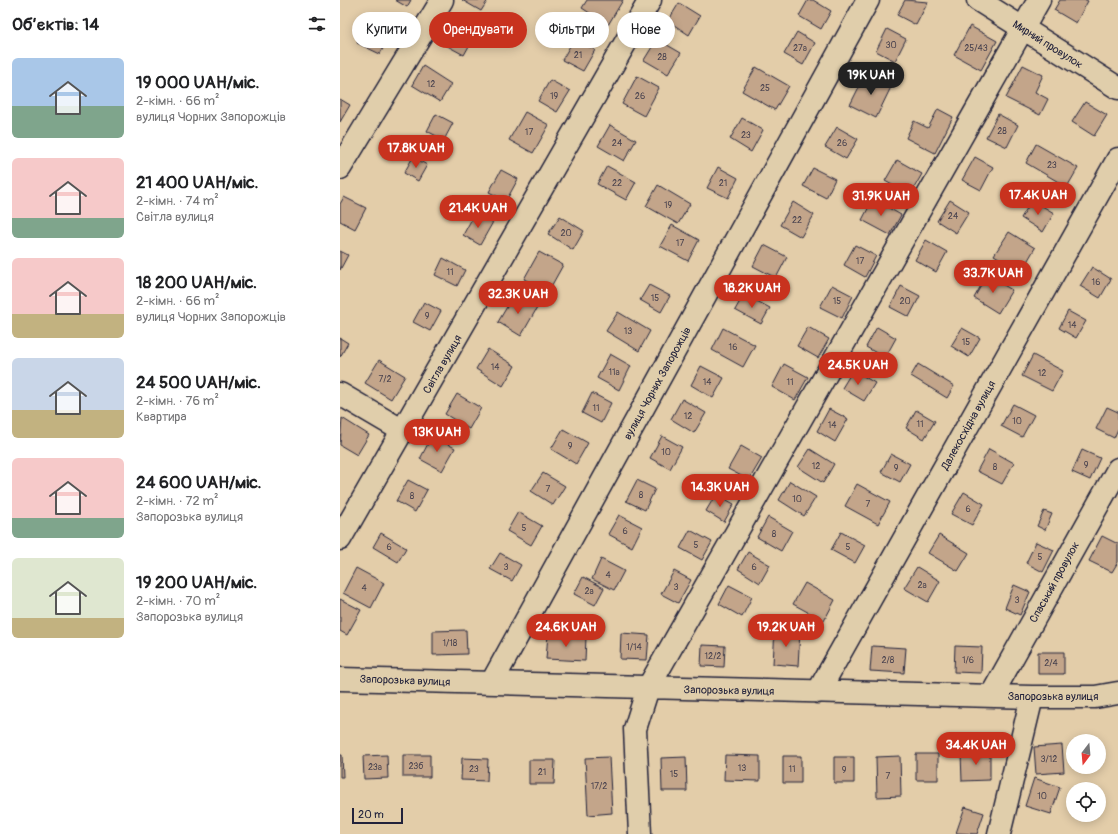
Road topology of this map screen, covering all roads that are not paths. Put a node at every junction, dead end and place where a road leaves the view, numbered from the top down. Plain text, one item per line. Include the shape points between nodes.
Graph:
1 (442, 0) edge
2 (650, 0) edge
3 (868, 0) edge
4 (978, 0) edge
5 (1039, 0) edge
6 (1023, 29) junction
7 (1118, 88) edge
8 (1118, 159) edge
9 (342, 160) edge
10 (340, 394) edge
11 (403, 431) junction
12 (1118, 469) edge
13 (340, 539) edge
14 (340, 679) edge
15 (492, 682) junction
16 (648, 688) junction
17 (818, 692) junction
18 (1118, 693) edge
19 (991, 696) junction
20 (1032, 698) junction
21 (640, 834) edge
22 (999, 834) edge

1 - 9 street via 415,47
2 - 11 street, Світла вулиця
3 - 15 street, вулиця Чорних Запорожців
4 - 6 street, Мирний провулок
5 - 6 street
6 - 7 street, Мирний провулок
6 - 16 street
8 - 17 street, Далекосхідна вулиця
10 - 11 street
11 - 13 street, Світла вулиця
12 - 19 street, Спаський провулок
14 - 15 street, Запорозька вулиця
15 - 16 street, Запорозька вулиця
16 - 17 street, Запорозька вулиця
16 - 21 street via 636,729
17 - 19 street, Запорозька вулиця
18 - 20 street, Запорозька вулиця via 1095,697
19 - 20 street, Запорозька вулиця
20 - 22 street

